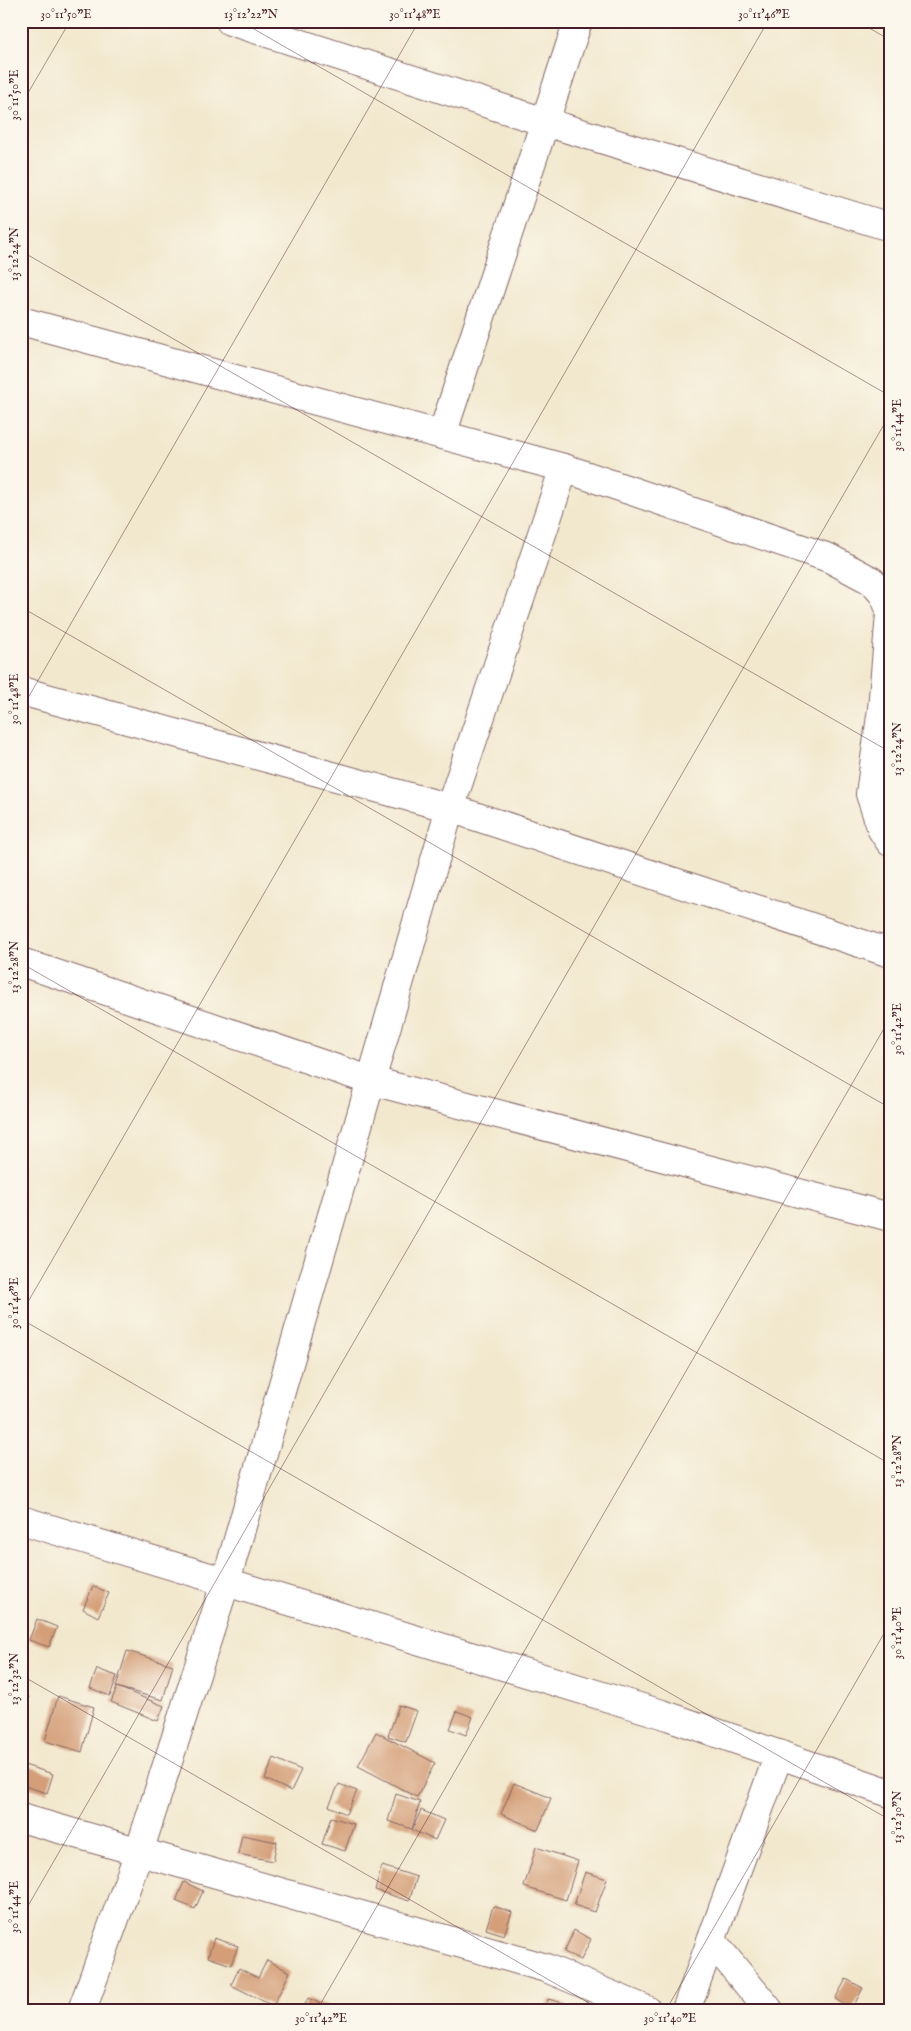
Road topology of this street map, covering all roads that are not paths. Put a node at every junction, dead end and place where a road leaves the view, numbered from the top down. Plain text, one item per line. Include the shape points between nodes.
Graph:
1 (230, 21) edge
2 (578, 21) edge
3 (545, 122) junction
4 (890, 227) edge
5 (21, 321) edge
6 (442, 435) junction
7 (564, 468) junction
8 (888, 604) edge
9 (21, 691) edge
10 (450, 808) junction
11 (890, 842) edge
12 (890, 953) edge
13 (21, 962) edge
14 (372, 1081) junction
15 (890, 1217) edge
16 (21, 1520) edge
17 (226, 1581) junction
18 (779, 1754) junction
19 (890, 1793) edge
20 (21, 1818) edge
21 (139, 1852) junction
22 (711, 1940) junction
23 (82, 2010) edge
24 (648, 2010) edge
25 (686, 2010) edge
26 (769, 2010) edge

1 - 3 street
2 - 3 street
3 - 4 street
3 - 6 street
5 - 6 street
6 - 7 street
7 - 8 street via 829,558 872,580
7 - 10 street
8 - 11 street via 882,709 870,794 882,830
9 - 10 street
10 - 12 street
10 - 14 street
13 - 14 street
14 - 15 street
14 - 17 street
16 - 17 street
17 - 18 street via 662,1714
17 - 21 street
18 - 19 street
18 - 22 street
20 - 21 street
21 - 23 street
21 - 24 street via 546,1968
22 - 25 street
22 - 26 street

